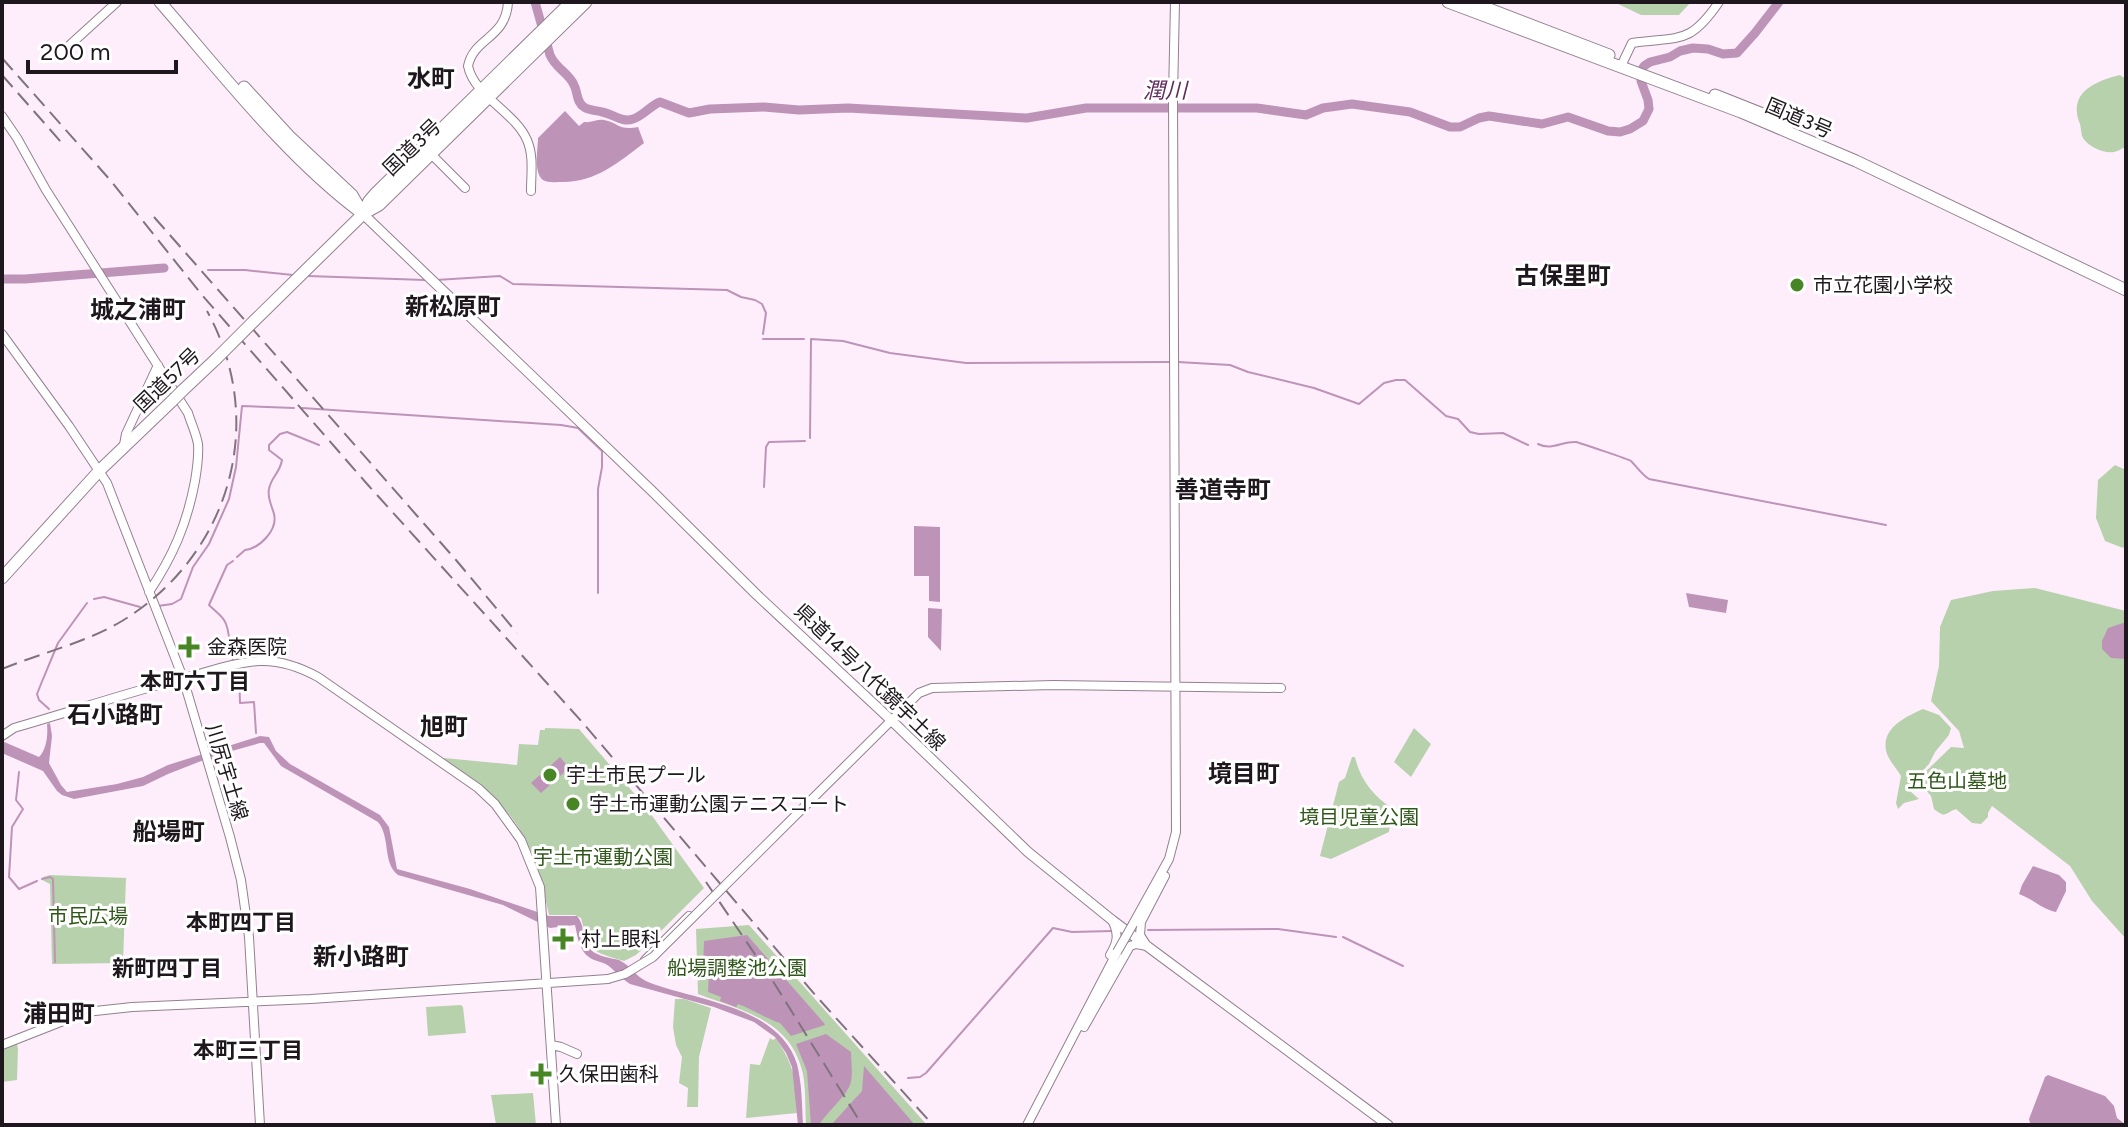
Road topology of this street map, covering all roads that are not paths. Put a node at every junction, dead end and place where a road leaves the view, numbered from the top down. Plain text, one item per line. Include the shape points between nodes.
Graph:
1 (117, 2) edge
2 (160, 2) edge
3 (170, 2) edge
4 (508, 2) edge
5 (571, 2) edge
6 (586, 2) edge
7 (1175, 2) edge
8 (1448, 2) edge
9 (1471, 2) edge
10 (1719, 2) edge
11 (554, 26) junction
12 (61, 53) dead end
13 (1628, 66) junction
14 (1654, 75) junction
15 (486, 93) junction
16 (2, 116) edge
17 (6, 130) edge
18 (431, 154) junction
19 (465, 188) dead end
20 (531, 191) dead end
21 (363, 214) junction
22 (2126, 282) edge
23 (2126, 290) edge
24 (2, 334) edge
25 (158, 365) junction
26 (124, 446) junction
27 (100, 470) junction
28 (2, 578) edge
29 (149, 592) junction
30 (183, 678) junction
31 (1176, 688) junction
32 (1281, 688) dead end
33 (891, 720) junction
34 (2, 736) edge
35 (707, 899) dead end
36 (1112, 920) junction
37 (1137, 923) junction
38 (1148, 946) junction
39 (640, 965) junction
40 (547, 985) junction
41 (253, 1002) junction
42 (1081, 1021) junction
43 (1074, 1034) junction
44 (2, 1045) edge
45 (551, 1045) junction
46 (577, 1054) dead end
47 (260, 1125) edge
48 (556, 1125) edge
49 (1027, 1125) edge
50 (1388, 1125) edge

1 - 12 street
2 - 21 highway via 284,141
3 - 21 highway via 289,136 352,195
4 - 15 street via 501,26 469,61 471,76
5 - 11 highway, 国道3号
6 - 11 highway, 国道3号
7 - 31 street
8 - 13 highway, 国道3号
9 - 13 highway, 国道3号
10 - 13 street via 1691,34 1632,43
11 - 15 highway, 国道3号
13 - 14 highway, 国道3号
14 - 22 highway, 国道3号 via 1744,105 1858,154
14 - 23 highway, 国道3号 via 1856,161
15 - 18 highway, 国道3号
15 - 20 street via 528,142
15 - 21 highway, 国道3号 via 375,194
16 - 17 street
17 - 25 street
18 - 19 street
18 - 21 highway, 国道3号
21 - 26 highway, 国道57号, bridge
21 - 33 main road, 県道14号八代鏡宇土線
24 - 27 street, 川尻宇土線
25 - 26 street
25 - 29 street via 188,413 198,462 187,518
26 - 27 highway, 国道57号
27 - 28 highway, 国道57号
27 - 29 street, 川尻宇土線
29 - 30 street, 川尻宇土線
30 - 34 street
30 - 40 street via 260,661 302,668 478,788 508,820 540,887
30 - 41 street, 川尻宇土線 via 241,880
31 - 32 street
31 - 33 street via 932,688 919,693
31 - 37 street via 1176,832 1169,859
33 - 36 main road, 県道14号八代鏡宇土線 via 1028,852
33 - 39 street, bridge
35 - 39 street
36 - 38 main road, 県道14号八代鏡宇土線
36 - 42 street via 1118,939
37 - 38 street
37 - 42 street, bridge
38 - 43 street via 1130,946 1082,1030
38 - 50 main road, 県道14号八代鏡宇土線
39 - 40 street, bridge via 608,979
40 - 41 street
40 - 45 street
41 - 44 street via 86,1012
41 - 47 street, 川尻宇土線
42 - 43 street
43 - 49 street
45 - 46 street
45 - 48 street

